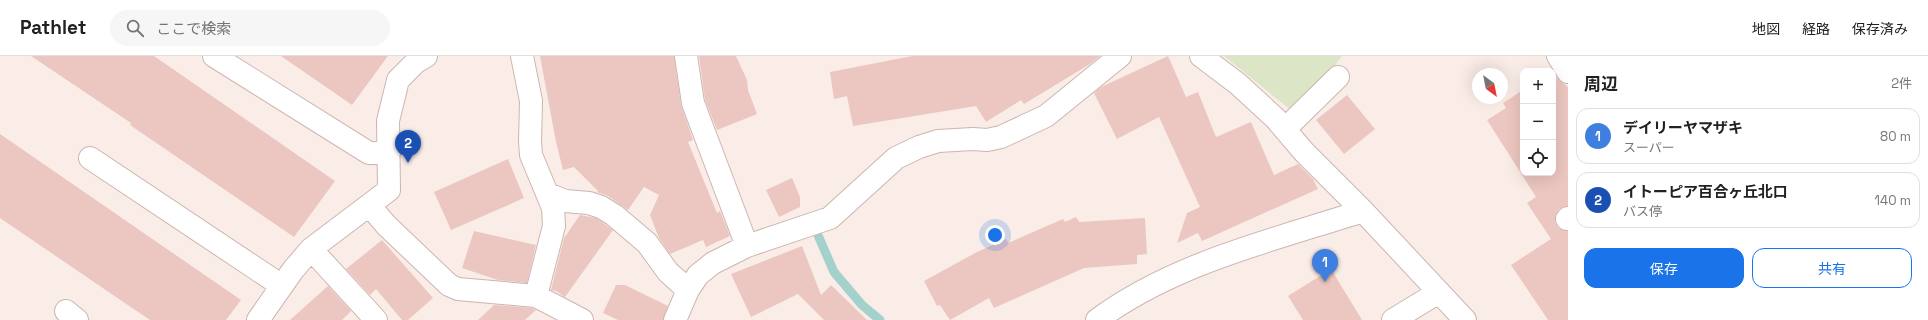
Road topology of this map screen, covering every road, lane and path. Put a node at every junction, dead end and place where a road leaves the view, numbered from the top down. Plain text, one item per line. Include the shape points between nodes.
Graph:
1 (214, 56) edge
2 (426, 56) edge
3 (522, 56) edge
4 (686, 56) edge
5 (1201, 56) edge
6 (1558, 56) edge
7 (1116, 58) edge
8 (1568, 72) edge
9 (1338, 76) dead end
10 (1285, 129) junction
11 (389, 154) junction
12 (90, 158) dead end
13 (548, 194) junction
14 (370, 206) junction
15 (1363, 211) junction
16 (748, 246) junction
17 (311, 249) junction
18 (282, 286) junction
19 (688, 290) junction
20 (1439, 292) junction
21 (536, 296) junction
22 (258, 320) edge
23 (376, 320) edge
24 (582, 320) edge
25 (675, 320) edge
26 (1097, 320) edge
27 (1393, 320) edge
28 (1465, 320) edge

1 - 11 street via 369,153
2 - 11 street via 398,80 388,121
3 - 13 street via 531,102 531,155
4 - 16 street via 694,103
5 - 10 street via 1238,84
6 - 8 street
7 - 16 street via 1046,116 1001,137 987,140 938,141 919,147 896,158 830,218
9 - 10 street
10 - 15 street via 1304,152
11 - 14 street via 389,190
12 - 18 street
13 - 19 street via 565,201 589,203 614,215 647,243 668,272
13 - 21 street via 553,208 554,226
14 - 17 street
14 - 21 street via 449,286
15 - 20 street
15 - 26 street via 1227,255 1166,278
16 - 19 street via 713,263 698,275
17 - 18 street
17 - 23 street
18 - 22 street
19 - 25 street
20 - 27 street
20 - 28 street
21 - 24 street

